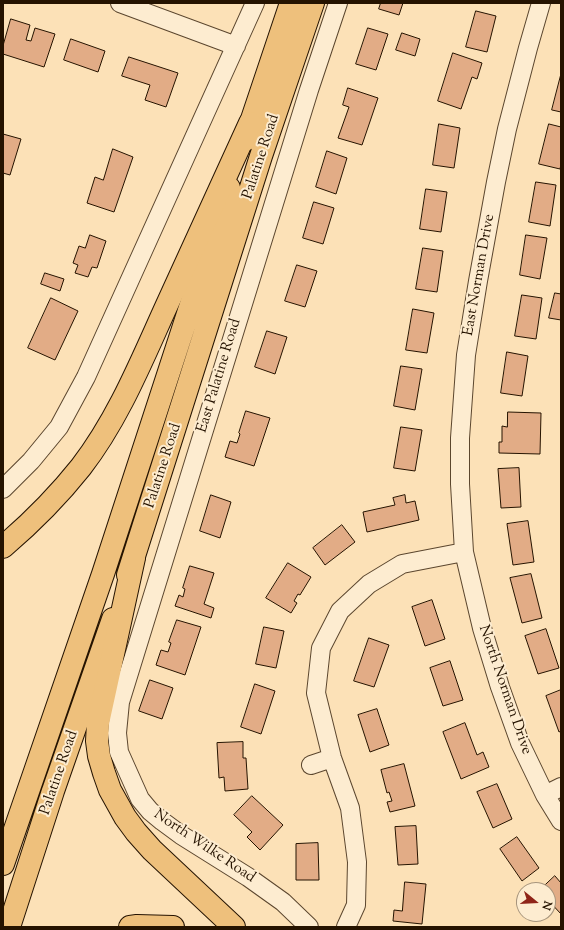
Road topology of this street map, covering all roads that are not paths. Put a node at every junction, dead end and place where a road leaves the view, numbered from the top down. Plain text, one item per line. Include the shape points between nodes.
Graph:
1 (120, 3) edge
2 (255, 3) edge
3 (291, 3) edge
4 (313, 3) edge
5 (338, 3) edge
6 (542, 3) edge
7 (236, 46) junction
8 (250, 123) junction
9 (3, 489) edge
10 (3, 546) edge
11 (464, 552) junction
12 (134, 558) junction
13 (119, 752) joint
14 (332, 758) junction
15 (311, 765) dead end
16 (561, 787) edge
17 (545, 795) junction
18 (561, 821) edge
19 (3, 864) edge
20 (9, 927) edge
21 (130, 927) edge
22 (173, 927) edge
23 (234, 927) edge
24 (309, 927) edge
25 (346, 927) edge

1 - 7 street
2 - 7 street
3 - 8 main road, Palatine Road
4 - 12 main road, Palatine Road via 261,156
5 - 13 street, East Palatine Road via 120,702 117,733
6 - 11 street, East Norman Drive via 507,129 466,355 460,438
7 - 9 street via 86,377 59,427 31,461
8 - 10 main road via 147,350 116,412 81,467 37,516
8 - 19 main road, Palatine Road via 103,574
11 - 14 street via 402,564 369,584 340,611 321,648 316,692
11 - 17 street, North Norman Drive via 482,628 500,687 520,743
12 - 20 main road, Palatine Road
12 - 23 main road via 98,723 97,741 102,768 115,801 136,832
13 - 24 street, North Wilke Road via 140,799 150,811 181,835 283,902
14 - 15 street
14 - 25 street via 350,808 357,862 356,905
16 - 17 street
17 - 18 street, North Norman Drive
21 - 22 main road

